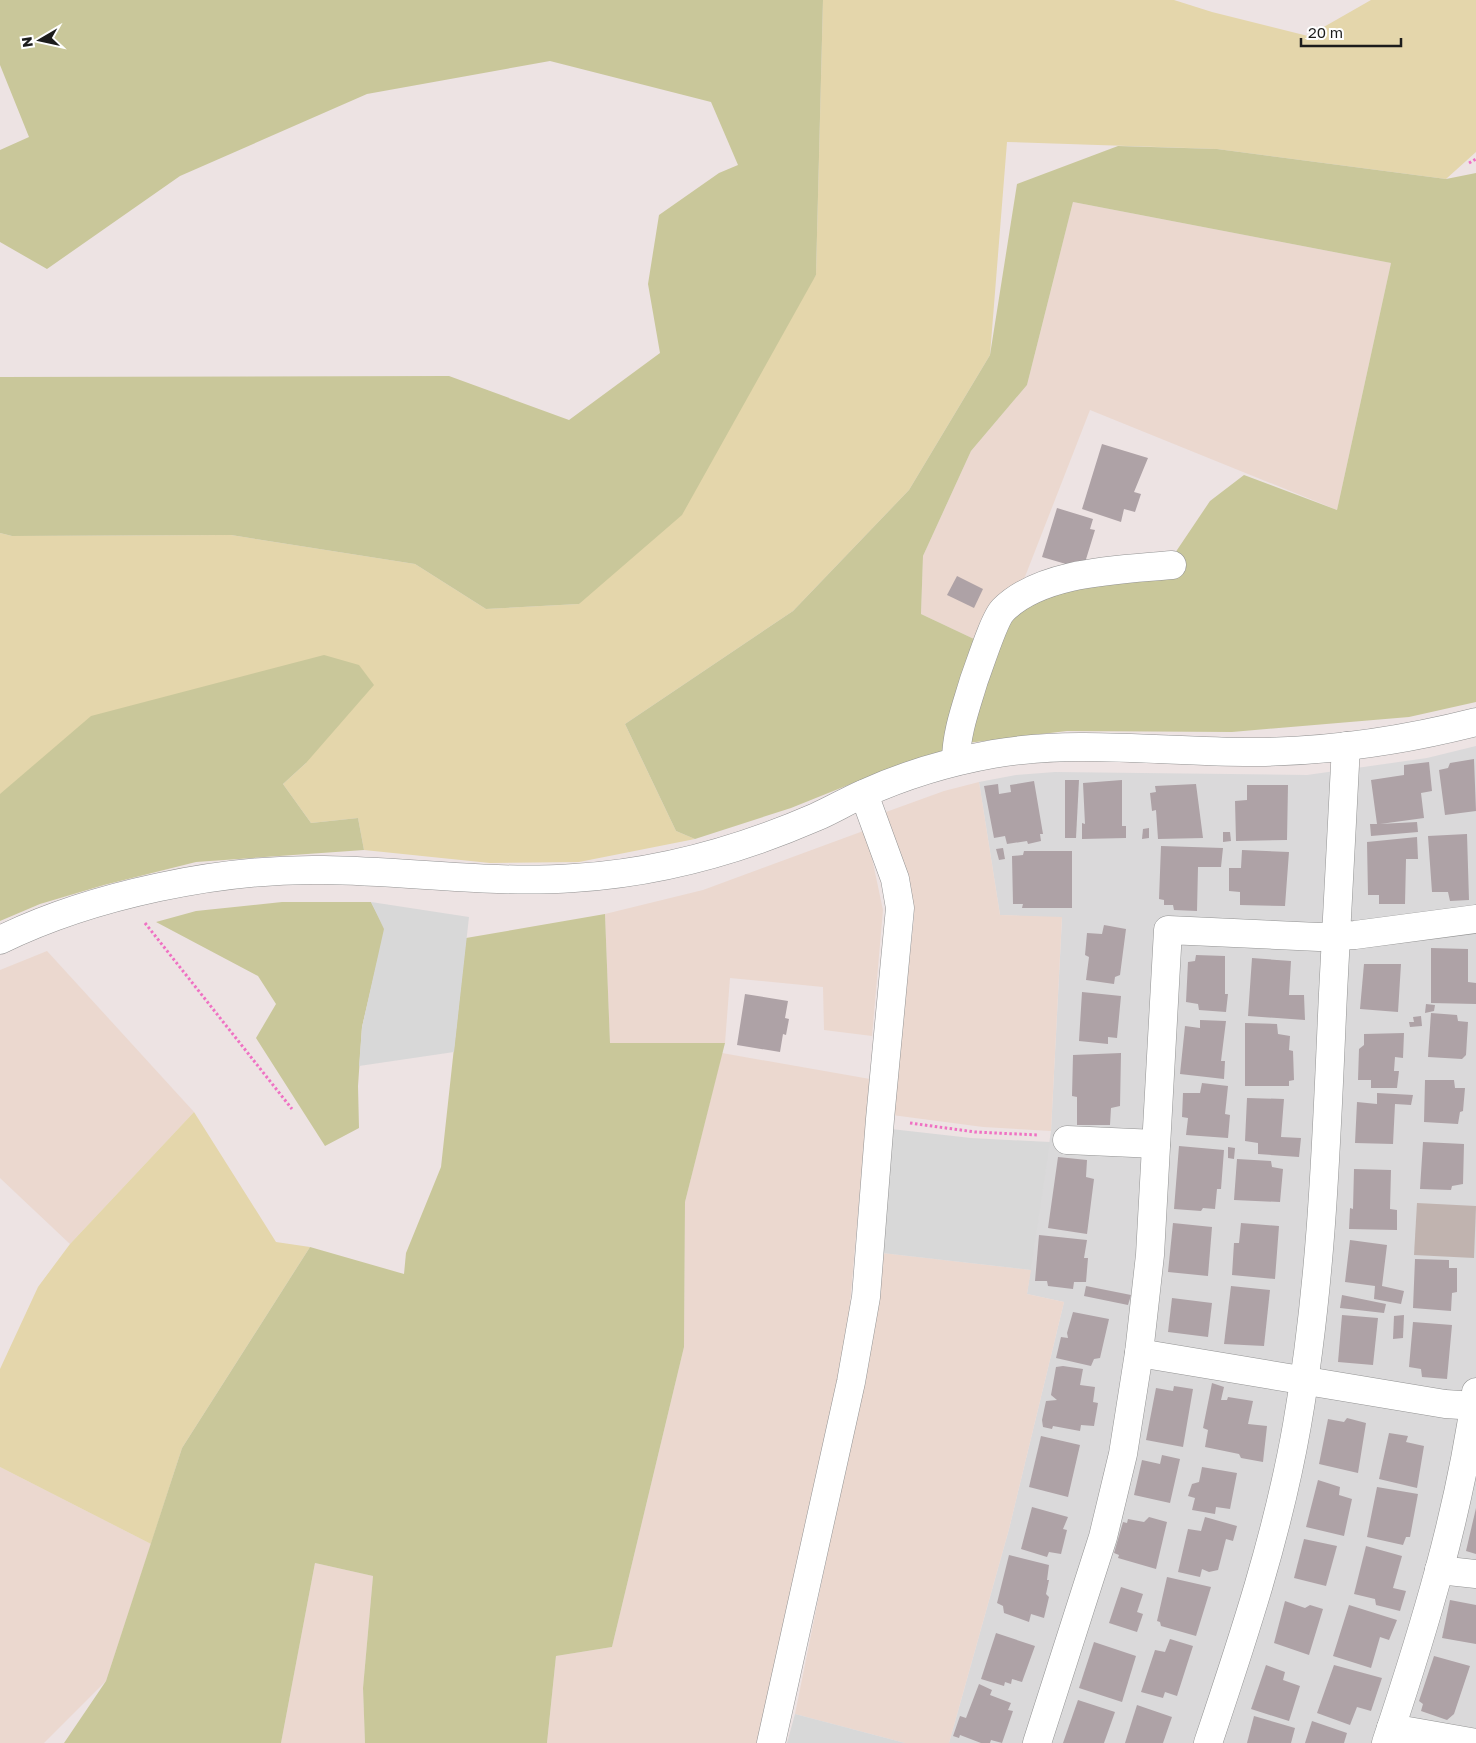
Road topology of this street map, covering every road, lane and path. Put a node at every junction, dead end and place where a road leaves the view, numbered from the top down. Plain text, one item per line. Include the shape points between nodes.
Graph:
1 (1476, 159) edge
2 (1470, 163) dead end
3 (1172, 565) dead end
4 (1476, 722) edge
5 (1346, 746) junction
6 (956, 761) junction
7 (864, 794) junction
8 (126, 896) junction
9 (1476, 919) edge
10 (1335, 937) junction
11 (0, 940) edge
12 (292, 1109) dead end
13 (880, 1119) junction
14 (1067, 1140) joint
15 (1156, 1144) junction
16 (1139, 1353) junction
17 (1304, 1380) junction
18 (1475, 1401) edge
19 (1440, 1570) junction
20 (1476, 1574) edge
21 (1389, 1735) edge
22 (771, 1743) edge
23 (1037, 1743) edge
24 (1208, 1743) edge
25 (1476, 1743) edge

1 - 2 path
3 - 6 street via 1092,573 1051,583 1020,597 1001,612 978,667 956,740
4 - 5 street
5 - 6 street via 1260,752 1038,748
5 - 10 street
6 - 7 street via 923,770
7 - 8 street via 733,848 639,870 513,881 323,870 260,873 186,883
7 - 13 street via 895,879 900,908
8 - 11 street via 22,929
8 - 12 path
9 - 10 street
10 - 15 street via 1168,930
10 - 17 street via 1322,1231
13 - 14 path
13 - 22 street via 866,1297
14 - 15 street
15 - 16 street via 1150,1255
16 - 17 street
16 - 23 street via 1123,1454 1103,1536
17 - 18 street via 1445,1404
17 - 24 street via 1287,1478 1271,1541
18 - 19 street via 1461,1481
19 - 20 street
19 - 21 street
21 - 25 street

